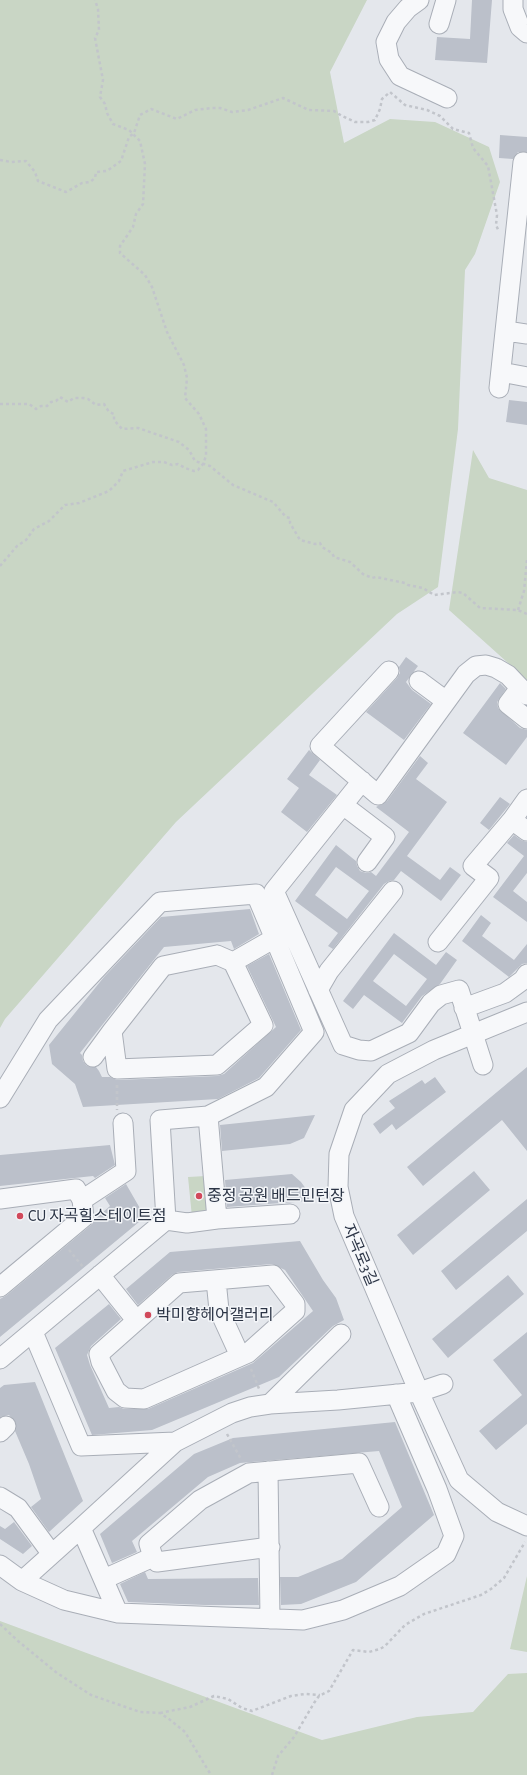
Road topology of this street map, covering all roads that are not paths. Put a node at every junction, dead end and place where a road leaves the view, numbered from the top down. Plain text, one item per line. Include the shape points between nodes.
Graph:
1 (419, 0) edge
2 (446, 0) edge
3 (513, 0) edge
4 (439, 24) dead end
5 (527, 33) edge
6 (447, 98) dead end
7 (524, 172) edge
8 (518, 251) edge
9 (506, 331) junction
10 (527, 334) edge
11 (527, 377) edge
12 (389, 670) dead end
13 (419, 681) dead end
14 (523, 692) edge
15 (446, 701) junction
16 (527, 719) edge
17 (362, 781) junction
18 (527, 798) edge
19 (344, 805) junction
20 (512, 820) junction
21 (527, 831) edge
22 (367, 862) dead end
23 (393, 891) dead end
24 (275, 938) junction
25 (438, 942) dead end
26 (233, 962) junction
27 (527, 974) edge
28 (318, 990) junction
29 (464, 1008) junction
30 (527, 1012) edge
31 (112, 1032) junction
32 (473, 1034) junction
33 (93, 1057) dead end
34 (483, 1065) dead end
35 (0, 1098) edge
36 (208, 1116) junction
37 (123, 1123) dead end
38 (0, 1199) edge
39 (82, 1200) junction
40 (290, 1214) dead end
41 (217, 1219) junction
42 (166, 1220) junction
43 (92, 1272) junction
44 (216, 1280) junction
45 (0, 1287) edge
46 (136, 1320) junction
47 (33, 1332) junction
48 (341, 1334) dead end
49 (0, 1359) edge
50 (245, 1361) junction
51 (443, 1384) dead end
52 (419, 1392) junction
53 (396, 1394) junction
54 (270, 1404) junction
55 (175, 1442) junction
56 (268, 1471) junction
57 (0, 1497) edge
58 (379, 1507) dead end
59 (527, 1526) edge
60 (81, 1528) junction
61 (270, 1547) junction
62 (51, 1553) junction
63 (153, 1557) junction
64 (0, 1565) edge
65 (104, 1578) junction
66 (22, 1581) junction
67 (118, 1613) junction
68 (270, 1619) junction

1 - 6 street via 396,22 386,42 388,59 400,76
2 - 4 street
3 - 5 street via 513,9 520,27
7 - 8 street
8 - 9 street
9 - 10 street
9 - 11 street via 500,380
12 - 17 street via 320,746
13 - 15 street
14 - 15 street via 508,675 496,668 476,666 466,674
14 - 16 street via 508,704
15 - 17 street via 378,795
17 - 19 street
18 - 20 street
19 - 22 street via 385,837
19 - 28 street via 274,891
20 - 21 street
20 - 25 street via 473,866 489,878
23 - 28 street via 329,971
24 - 26 street
24 - 35 street via 256,894 160,902 48,1020
24 - 36 street via 314,1032 266,1086
26 - 31 street via 217,955 163,966
26 - 31 street via 263,1025 217,1065 117,1069
27 - 29 street via 505,993
28 - 29 street via 344,1045 359,1050 371,1051 409,1033 431,1003 441,995 459,990
29 - 32 street
30 - 32 street, 자곡로3길
31 - 33 street
32 - 34 street
32 - 52 street, 자곡로3길 via 434,1050 388,1074 354,1110 339,1154 338,1187 344,1216
36 - 41 street
36 - 42 street via 160,1120
37 - 39 street via 126,1171
38 - 39 street via 76,1189
39 - 45 street via 84,1217
40 - 41 street
41 - 42 street via 188,1223
42 - 43 street
43 - 46 street
43 - 47 street
44 - 46 street via 179,1282
44 - 50 street via 219,1310
44 - 50 street via 273,1275 295,1304 295,1311 248,1353
46 - 50 street via 99,1354 116,1391 125,1398 144,1399
47 - 49 street
47 - 55 street via 81,1446
48 - 54 street
51 - 52 street
52 - 53 street
52 - 59 street, 자곡로3길 via 459,1480 497,1512
53 - 54 street
53 - 68 street via 437,1489 454,1536 446,1554 400,1586 343,1610 303,1620
54 - 55 street via 232,1413
55 - 60 street
56 - 58 street via 359,1463
56 - 61 street
56 - 63 street via 249,1474 200,1500 149,1544
57 - 62 street via 18,1508
60 - 62 street
60 - 65 street
61 - 63 street via 157,1562
61 - 68 street
62 - 66 street
63 - 65 street
64 - 66 street
65 - 67 street
66 - 67 street via 64,1600
67 - 68 street

